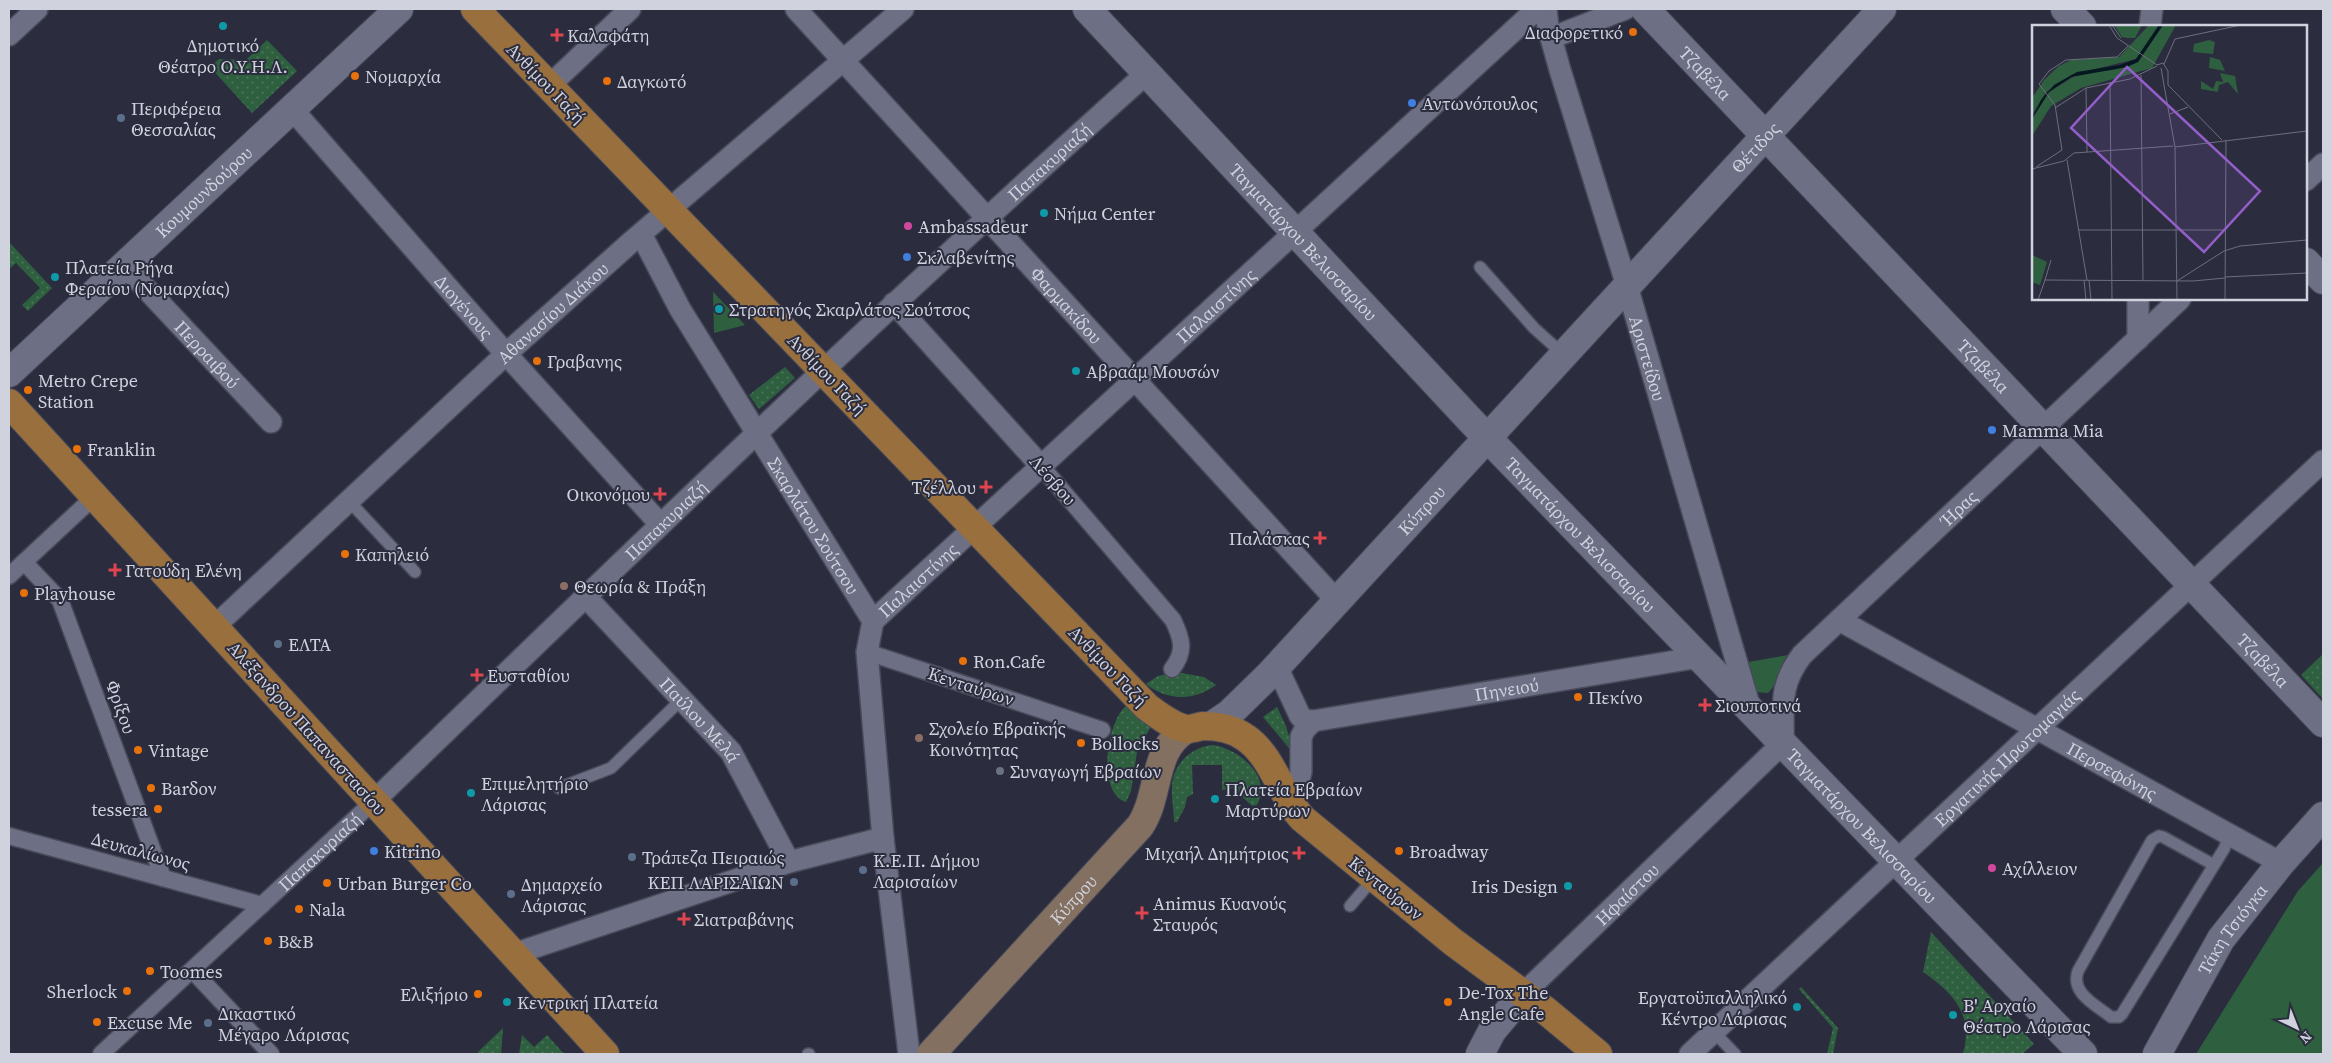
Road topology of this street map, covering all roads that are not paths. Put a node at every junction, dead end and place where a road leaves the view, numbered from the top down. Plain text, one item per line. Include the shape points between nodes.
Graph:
1 (37, 9) edge
2 (399, 9) edge
3 (475, 9) edge
4 (630, 9) edge
5 (796, 9) edge
6 (903, 9) edge
7 (1087, 9) edge
8 (1537, 9) edge
9 (1546, 9) edge
10 (1624, 9) edge
11 (1645, 9) edge
12 (1882, 9) edge
13 (2065, 9) edge
14 (2152, 9) edge
15 (2081, 25) edge
16 (2150, 25) edge
17 (9, 35) edge
18 (1551, 38) junction
19 (842, 60) junction
20 (1147, 73) junction
21 (549, 86) junction
22 (292, 109) junction
23 (1765, 136) junction
24 (2323, 164) edge
25 (2307, 179) edge
26 (669, 210) junction
27 (986, 217) junction
28 (1295, 232) junction
29 (641, 234) junction
30 (2307, 263) edge
31 (124, 265) junction
32 (1480, 267) dead end
33 (2323, 280) edge
34 (1627, 286) junction
35 (2138, 300) edge
36 (2179, 300) edge
37 (894, 303) junction
38 (2138, 338) junction
39 (506, 354) junction
40 (1564, 354) junction
41 (823, 370) junction
42 (9, 372) edge
43 (1134, 379) junction
44 (9, 403) edge
45 (271, 422) dead end
46 (2043, 428) junction
47 (757, 433) junction
48 (1487, 438) junction
49 (2323, 461) edge
50 (1040, 466) junction
51 (94, 496) junction
52 (349, 501) junction
53 (660, 524) junction
54 (974, 527) junction
55 (24, 562) junction
56 (415, 572) dead end
57 (9, 576) edge
58 (2192, 584) junction
59 (586, 596) junction
60 (1337, 601) junction
61 (873, 620) junction
62 (1839, 620) junction
63 (214, 627) junction
64 (867, 652) junction
65 (1700, 657) junction
66 (1277, 666) junction
67 (1172, 668) dead end
68 (682, 699) junction
69 (1750, 708) junction
70 (1313, 722) junction
71 (2323, 723) edge
72 (1199, 728) junction
73 (2038, 729) junction
74 (1102, 730) dead end
75 (1783, 743) junction
76 (559, 788) dead end
77 (374, 801) junction
78 (1292, 806) junction
79 (2323, 816) edge
80 (2230, 835) junction
81 (9, 836) edge
82 (883, 838) junction
83 (1897, 861) junction
84 (789, 862) junction
85 (2281, 863) junction
86 (2214, 865) junction
87 (163, 878) junction
88 (1374, 878) junction
89 (262, 905) junction
90 (1350, 906) dead end
91 (514, 954) junction
92 (192, 970) junction
93 (1523, 994) junction
94 (1714, 1032) junction
95 (101, 1054) edge
96 (271, 1054) edge
97 (605, 1054) edge
98 (909, 1054) edge
99 (931, 1054) edge
100 (1480, 1054) edge
101 (1598, 1054) edge
102 (1690, 1054) edge
103 (1735, 1054) edge
104 (2083, 1054) edge
105 (2157, 1054) edge

1 - 17 street
2 - 22 street, Κουμουνδούρου
3 - 21 main road, Ανθίμου Γαζή
4 - 21 street
5 - 19 street, Φαρμακίδου
6 - 19 street, Αθανασίου Διάκου
7 - 20 street, Ταγματάρχου Βελισσαρίου
8 - 28 street, Παλαιστίνης
9 - 18 street, Αριστείδου
10 - 18 street
11 - 23 street, Τζαβέλα
12 - 23 street, Θέτιδος
13 - 15 street
14 - 16 street
18 - 34 street, Αριστείδου
19 - 26 street, Αθανασίου Διάκου
19 - 27 street, Φαρμακίδου
20 - 27 street, Παπακυριαζή
20 - 28 street, Ταγματάρχου Βελισσαρίου
21 - 26 main road, Ανθίμου Γαζή
22 - 31 street, Κουμουνδούρου
22 - 39 street, Διογένους
23 - 34 street, Θέτιδος
23 - 46 street, Τζαβέλα
24 - 25 street
26 - 29 street, Αθανασίου Διάκου
26 - 41 main road, Ανθίμου Γαζή
27 - 37 street, Παπακυριαζή
27 - 43 street, Φαρμακίδου
28 - 43 street, Παλαιστίνης
28 - 48 street, Ταγματάρχου Βελισσαρίου
29 - 39 street, Αθανασίου Διάκου
29 - 47 street, Σκαρλάτου Σούτσου via 680,309
30 - 33 street
31 - 42 street, Κουμουνδούρου
31 - 45 street, Περραιβού
32 - 40 lane via 1534,328
34 - 40 street, Κύπρου
34 - 69 street, Αριστείδου
35 - 38 street
36 - 38 street, Ήρας
37 - 41 street, Παπακυριαζή
37 - 50 street, Λέσβου
38 - 46 street, Ήρας
39 - 52 street, Αθανασίου Διάκου
39 - 53 street, Διογένους
40 - 48 street, Κύπρου
41 - 47 street, Παπακυριαζή
41 - 54 main road, Ανθίμου Γαζή
43 - 50 street, Παλαιστίνης
43 - 60 street, Φαρμακίδου
44 - 51 main road, Αλέξανδρου Παπαναστασίου
46 - 58 street, Τζαβέλα
46 - 62 street, Ήρας
47 - 53 street, Παπακυριαζή
47 - 61 street, Σκαρλάτου Σούτσου
48 - 60 street, Κύπρου
48 - 65 street, Ταγματάρχου Βελισσαρίου
49 - 58 street, Εργατικής Πρωτομαγιάς
50 - 54 street, Παλαιστίνης
50 - 67 street, Λέσβου via 1173,620 1182,645 1180,658
51 - 55 street
51 - 63 main road, Αλέξανδρου Παπαναστασίου
52 - 56 lane
52 - 63 street, Αθανασίου Διάκου
53 - 59 street, Παπακυριαζή
54 - 61 street, Παλαιστίνης
54 - 72 main road, Ανθίμου Γαζή via 1147,707 1173,723
55 - 57 street
55 - 87 street, Φρίξου via 60,600
58 - 71 street, Τζαβέλα
58 - 73 street, Εργατικής Πρωτομαγιάς
59 - 68 street, Παύλου Μελά
59 - 77 street, Παπακυριαζή
60 - 66 street, Κύπρου
61 - 64 street
62 - 73 street, Περσεφόνης
62 - 75 street, Ήρας via 1802,655 1789,673 1784,687
63 - 77 main road, Αλέξανδρου Παπαναστασίου
64 - 74 street, Κενταύρων
64 - 82 street
65 - 69 street, Ταγματάρχου Βελισσαρίου
65 - 70 street, Πηνειού
66 - 70 street via 1300,716
66 - 72 street, Κύπρου via 1245,699
68 - 76 lane via 611,768
68 - 84 street, Παύλου Μελά via 731,752
69 - 75 street, Ταγματάρχου Βελισσαρίου
70 - 78 street via 1304,729 1301,737 1301,772
72 - 78 main road, Κενταύρων via 1242,735 1260,750
72 - 99 main road, Κύπρου via 1173,740 1162,758 1153,796 1140,826
73 - 80 street, Περσεφόνης
73 - 83 street, Εργατικής Πρωτομαγιάς
75 - 83 street, Ταγματάρχου Βελισσαρίου
75 - 93 street, Ηφαίστου
77 - 89 street, Παπακυριαζή
77 - 91 main road, Αλέξανδρου Παπαναστασίου
78 - 88 main road, Κενταύρων via 1303,819
79 - 85 street, Τάκη Τσιόγκα
80 - 85 street, Περσεφόνης
80 - 86 lane
81 - 87 street, Δευκαλίωνος
82 - 84 street
82 - 98 street
83 - 94 street, Εργατικής Πρωτομαγιάς
83 - 104 street, Ταγματάρχου Βελισσαρίου
84 - 91 street
85 - 105 street, Τάκη Τσιόγκα via 2221,939
86 - 86 lane via 2163,836 2152,840 2078,970 2075,982 2081,993 2111,1017 2119,1017
87 - 89 street, Δευκαλίωνος
88 - 90 lane
88 - 93 main road, Κενταύρων
89 - 92 street, Παπακυριαζή
91 - 97 main road, Αλέξανδρου Παπαναστασίου
92 - 95 street, Παπακυριαζή
92 - 96 street
93 - 100 street, Ηφαίστου via 1492,1031
93 - 101 main road, Κενταύρων
94 - 102 street, Εργατικής Πρωτομαγιάς
94 - 103 lane

